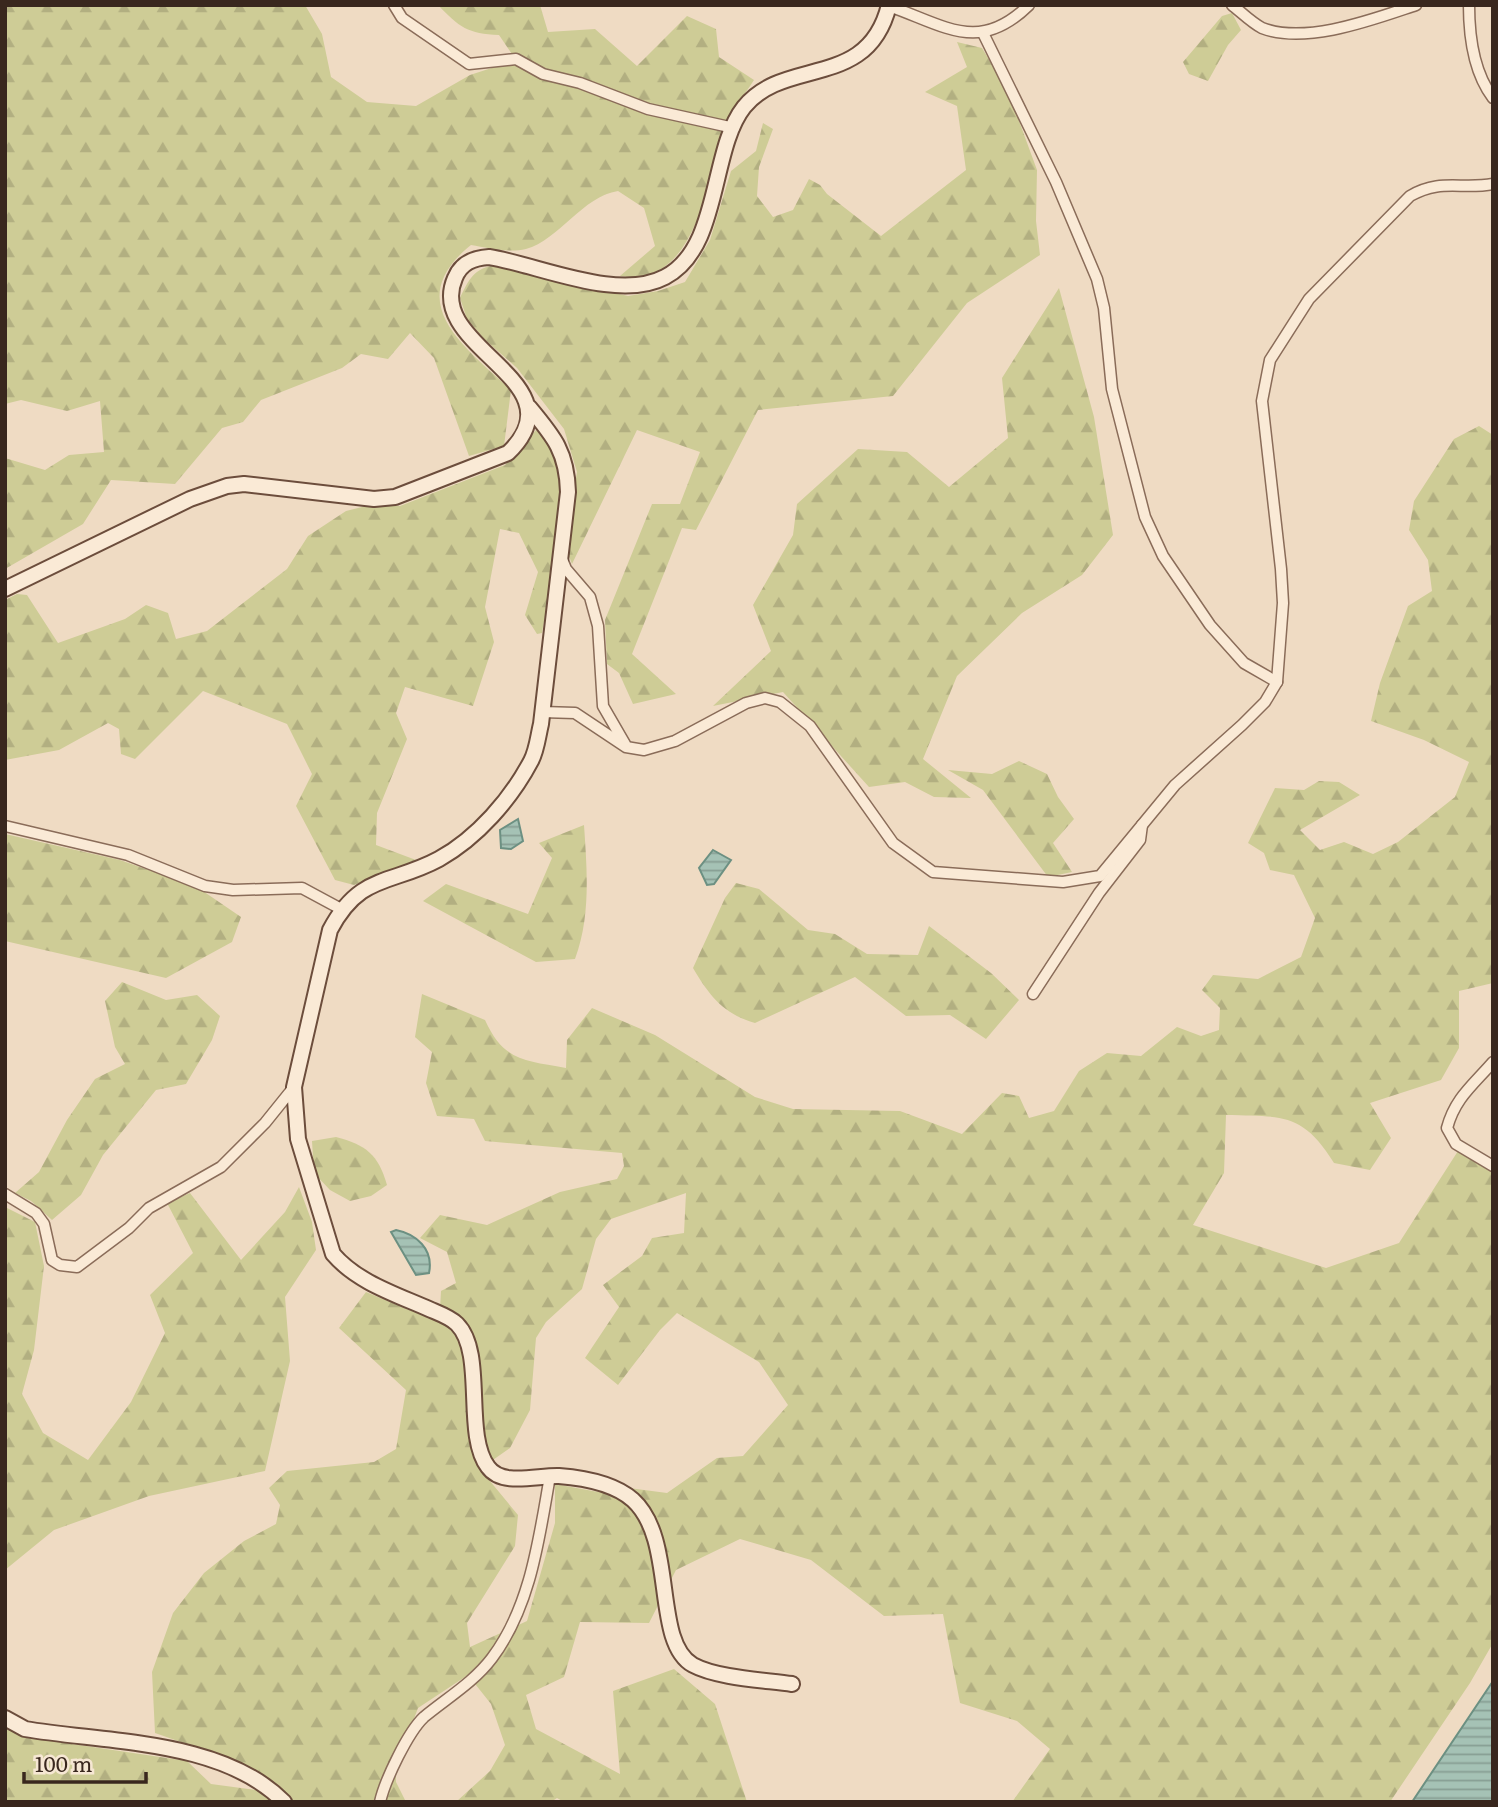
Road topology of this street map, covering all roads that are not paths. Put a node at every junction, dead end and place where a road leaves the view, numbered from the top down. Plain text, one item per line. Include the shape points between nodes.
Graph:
1 (394, 5) edge
2 (1030, 5) edge
3 (1232, 5) edge
4 (1416, 5) edge
5 (1469, 5) edge
6 (889, 6) edge
7 (983, 33) junction
8 (1493, 98) edge
9 (734, 128) junction
10 (1493, 184) edge
11 (529, 407) junction
12 (560, 555) junction
13 (5, 589) edge
14 (1277, 682) junction
15 (542, 712) junction
16 (626, 747) junction
17 (1143, 821) junction
18 (5, 826) edge
19 (341, 909) junction
20 (1033, 994) dead end
21 (1493, 1062) edge
22 (294, 1087) junction
23 (1493, 1166) edge
24 (5, 1194) edge
25 (550, 1476) junction
26 (792, 1684) dead end
27 (5, 1718) edge
28 (284, 1802) edge
29 (380, 1802) edge

1 - 9 street via 402,18 469,64 516,59 543,74 649,109
2 - 7 street via 997,31
3 - 4 street via 1261,27 1304,32 1361,24
5 - 8 street via 1473,50 1483,86
6 - 7 street via 955,30
6 - 9 street via 875,37 859,54 758,95 744,108
7 - 14 street via 1056,182 1097,279 1112,389 1145,517 1163,556 1210,625 1244,663
9 - 11 street via 703,230 682,264 666,277 632,287 489,257 463,265 450,290 451,309 523,392
10 - 14 street via 1444,183 1410,196 1308,299 1270,360 1262,401 1283,603
11 - 12 street via 562,449 568,470
11 - 13 street via 527,427 508,453 395,497 227,485
12 - 15 street
12 - 16 street via 590,597 598,626 603,706
14 - 17 street via 1265,702
15 - 16 street via 575,713
15 - 19 street via 532,759 480,828 438,860 354,894
16 - 17 street via 660,747 746,703 765,698 780,702 810,726 893,843 917,863 945,874 1086,881 1100,876
17 - 20 street via 1140,841 1099,893
18 - 19 street via 128,855 205,886 302,888
19 - 22 street via 330,930
21 - 23 street via 1457,1101 1447,1128 1456,1144
22 - 24 street via 221,1167 149,1208 77,1266 52,1260 44,1224 36,1213
22 - 25 street via 298,1139 333,1254 362,1279 457,1324 467,1341 480,1453 489,1469 503,1477
25 - 26 street via 613,1486 641,1508 657,1545 673,1641 684,1658 709,1671
25 - 29 street via 534,1560 511,1629 477,1675 421,1720 391,1772
27 - 28 street via 25,1729 190,1753 229,1765

